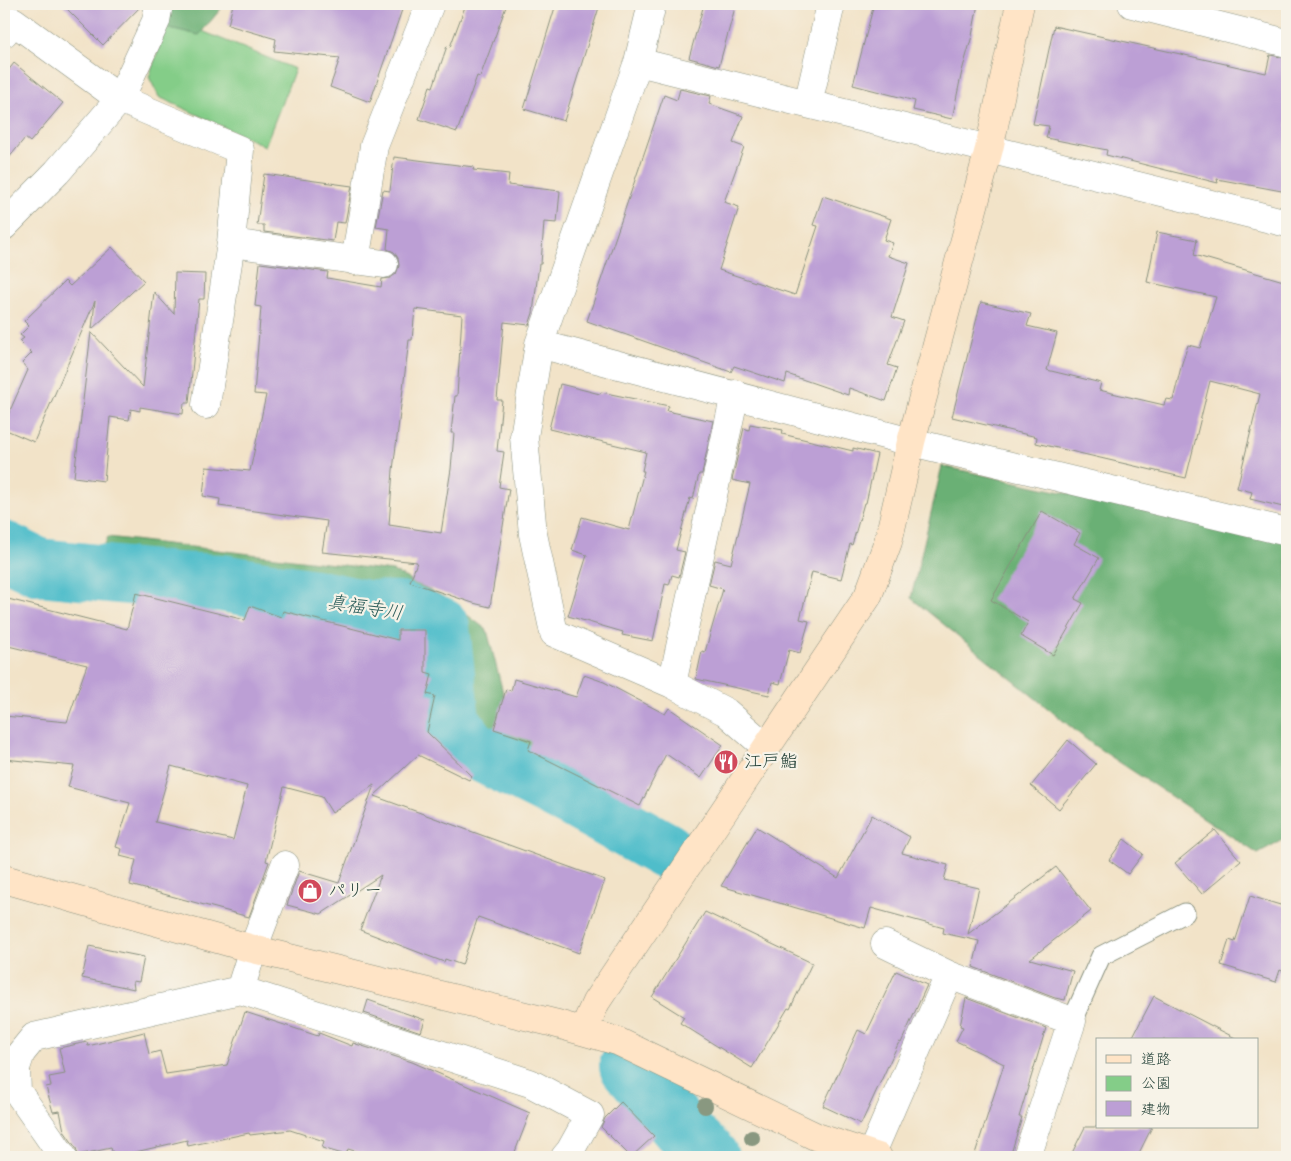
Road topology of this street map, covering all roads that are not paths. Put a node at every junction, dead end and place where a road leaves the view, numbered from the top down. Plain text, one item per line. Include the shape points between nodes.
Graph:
1 (159, 4) edge
2 (430, 4) edge
3 (652, 4) edge
4 (831, 4) edge
5 (1020, 4) edge
6 (1132, 4) edge
7 (4, 33) edge
8 (1287, 43) edge
9 (638, 62) junction
10 (120, 99) junction
11 (808, 104) junction
12 (989, 149) junction
13 (1287, 223) edge
14 (4, 226) edge
15 (231, 243) junction
16 (355, 261) junction
17 (384, 264) dead end
18 (539, 344) junction
19 (735, 394) junction
20 (206, 405) dead end
21 (911, 442) junction
22 (1287, 532) edge
23 (672, 684) junction
24 (766, 747) junction
25 (285, 865) dead end
26 (4, 879) edge
27 (1185, 913) dead end
28 (885, 944) dead end
29 (252, 949) junction
30 (949, 974) junction
31 (240, 990) junction
32 (1072, 1022) junction
33 (584, 1032) junction
34 (875, 1156) edge
35 (63, 1157) edge
36 (565, 1157) edge
37 (1027, 1157) edge

1 - 10 street via 156,21
2 - 16 street via 374,146
3 - 9 street
4 - 11 street
5 - 12 street
6 - 8 street
7 - 10 street via 13,21
9 - 11 street
9 - 18 street
10 - 14 street
10 - 15 street via 240,150
11 - 12 street
12 - 13 street
12 - 21 street
15 - 16 street
15 - 20 street
16 - 17 street
18 - 19 street
18 - 23 street via 524,437 533,534 554,634
19 - 21 street
19 - 23 street
21 - 22 street
21 - 24 street via 888,542 868,596
23 - 24 street via 726,712
24 - 33 street via 596,1002
25 - 29 street
26 - 29 street
27 - 32 lane via 1101,956
28 - 30 street
29 - 31 street
29 - 33 street
30 - 32 street
30 - 34 street
31 - 35 street via 34,1037 21,1053 16,1068 17,1091
31 - 36 street via 530,1083 590,1115
32 - 37 street
33 - 34 street via 617,1041 817,1137

